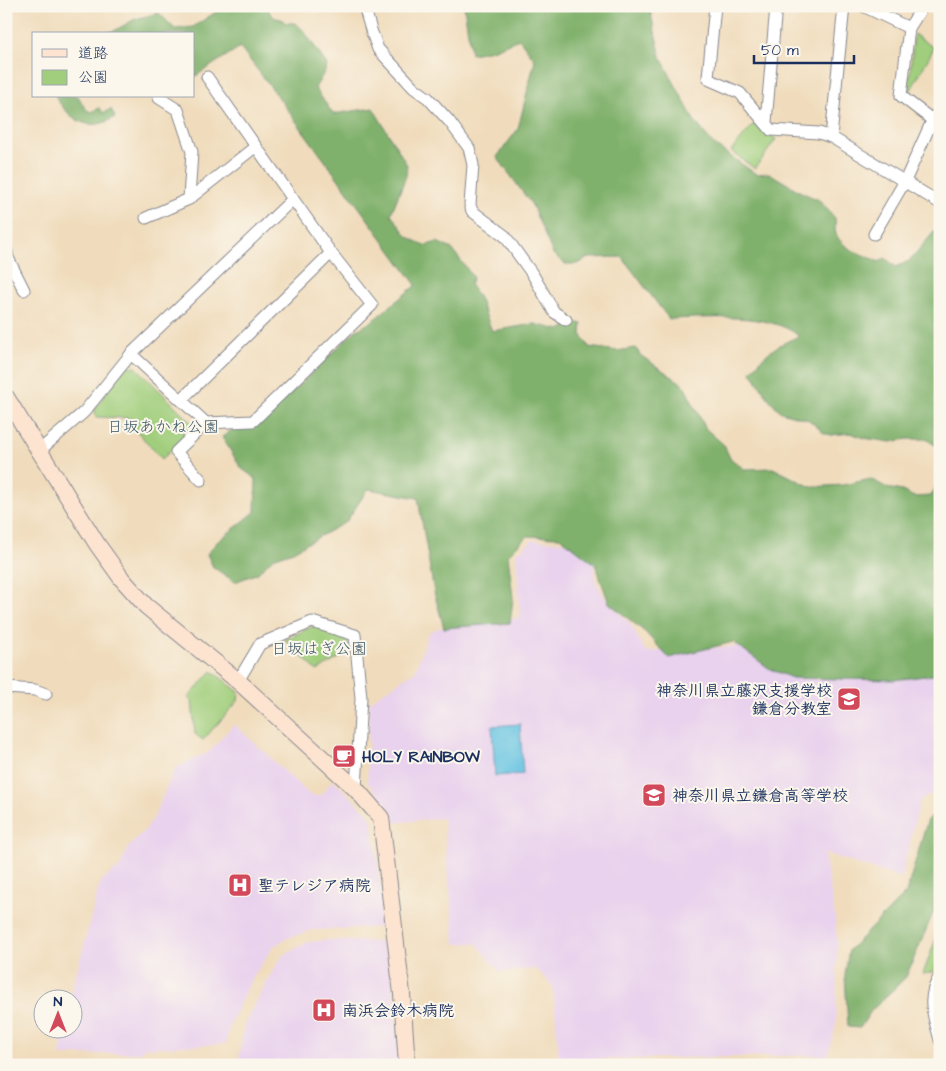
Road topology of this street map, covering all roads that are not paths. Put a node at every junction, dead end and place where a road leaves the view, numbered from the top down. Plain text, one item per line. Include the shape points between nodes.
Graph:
1 (364, 6) edge
2 (716, 6) edge
3 (776, 6) edge
4 (844, 6) edge
5 (863, 6) edge
6 (923, 6) edge
7 (909, 28) junction
8 (207, 77) dead end
9 (158, 98) dead end
10 (940, 109) edge
11 (766, 122) junction
12 (936, 124) edge
13 (831, 138) junction
14 (255, 147) junction
15 (905, 180) junction
16 (189, 199) junction
17 (294, 199) junction
18 (940, 203) edge
19 (146, 218) dead end
20 (874, 234) dead end
21 (6, 247) edge
22 (331, 253) junction
23 (24, 290) dead end
24 (566, 320) dead end
25 (131, 354) junction
26 (6, 397) edge
27 (180, 400) junction
28 (206, 423) junction
29 (40, 450) junction
30 (202, 480) dead end
31 (238, 681) junction
32 (6, 688) edge
33 (46, 694) dead end
34 (356, 789) junction
35 (940, 976) edge
36 (940, 1040) edge
37 (407, 1065) edge

1 - 24 street via 378,49 414,88 428,98 469,148 473,164 472,211 505,236 534,276 554,312
2 - 11 street via 708,77 740,93
3 - 11 street
4 - 13 street
5 - 7 street
6 - 7 street
7 - 12 street via 901,96
8 - 14 street
9 - 16 street via 178,110 192,152
10 - 12 street
11 - 13 street via 771,130 819,133
12 - 15 street
13 - 15 street
14 - 16 street
14 - 17 street
15 - 18 street
15 - 20 street
16 - 19 street
17 - 22 street
17 - 25 street
21 - 23 street
22 - 27 street
22 - 28 street via 372,304 253,421
25 - 27 street
25 - 29 street via 91,406
26 - 29 street
27 - 28 street
28 - 30 street via 176,452
29 - 31 street via 96,544 122,579 146,606
31 - 34 street
31 - 34 street via 260,644 312,622 355,635 362,698
32 - 33 street
34 - 37 street via 381,818
35 - 36 street via 931,999

